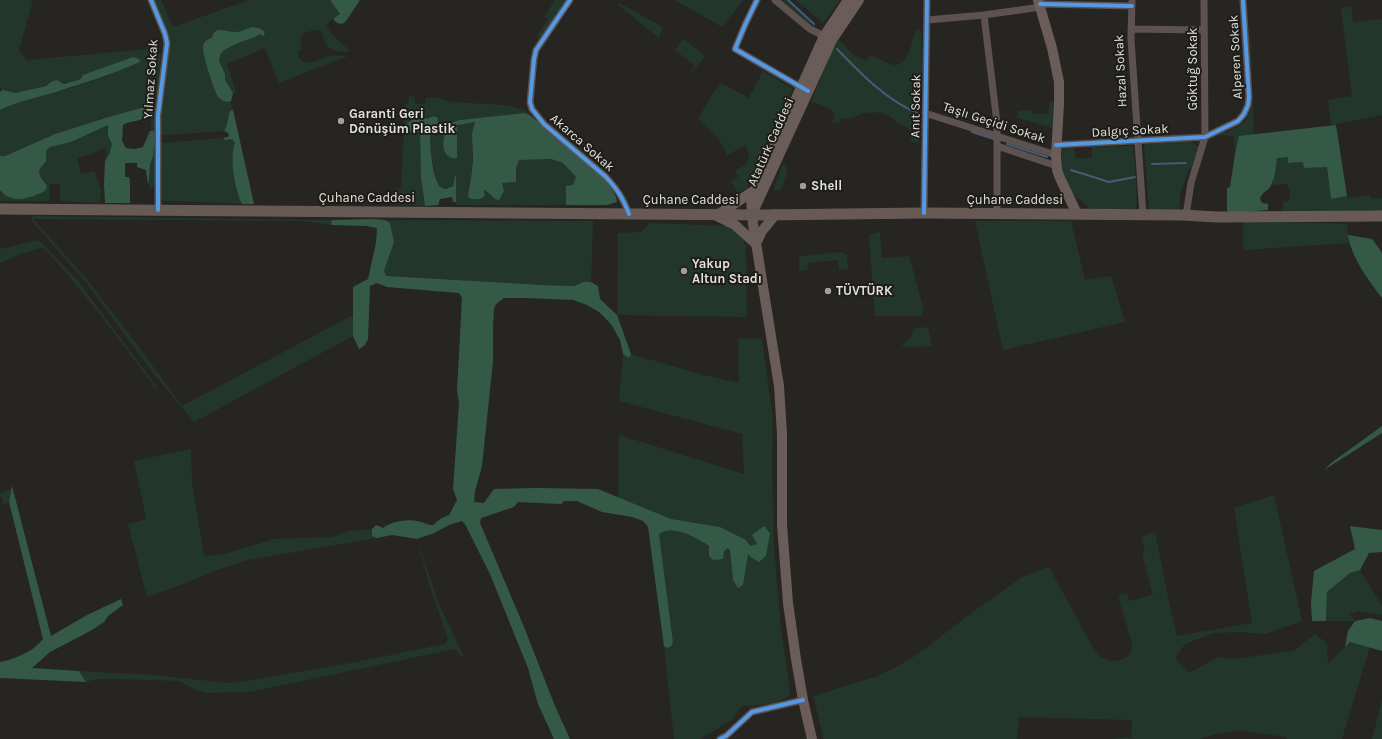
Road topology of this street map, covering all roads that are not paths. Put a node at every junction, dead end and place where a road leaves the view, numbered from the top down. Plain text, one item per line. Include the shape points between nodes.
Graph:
1 (151, 0) edge
2 (570, 0) edge
3 (757, 0) edge
4 (775, 0) edge
5 (848, 0) edge
6 (859, 0) edge
7 (927, 0) edge
8 (1204, 0) edge
9 (1243, 0) edge
10 (1132, 3) edge
11 (1039, 4) edge
12 (984, 15) junction
13 (926, 20) junction
14 (1131, 29) junction
15 (1204, 30) junction
16 (828, 38) junction
17 (804, 89) junction
18 (925, 113) junction
19 (997, 136) junction
20 (1205, 137) junction
21 (1137, 140) junction
22 (997, 146) junction
23 (1056, 150) junction
24 (1057, 166) junction
25 (754, 190) junction
26 (0, 209) edge
27 (158, 210) junction
28 (924, 213) junction
29 (629, 214) junction
30 (717, 214) junction
31 (752, 214) junction
32 (776, 214) junction
33 (997, 214) junction
34 (1077, 214) junction
35 (1143, 215) junction
36 (1186, 215) junction
37 (1382, 216) edge
38 (756, 244) junction
39 (803, 700) junction
40 (720, 739) edge
41 (812, 739) edge

1 - 27 street, Yılmaz Sokak via 165,34 166,43 158,115
2 - 29 street, Akarca Sokak via 536,50 530,102 532,109 544,124 615,186 624,199
3 - 17 street via 735,49
4 - 16 street via 810,29
5 - 16 main road, Atatürk Caddesi
6 - 16 main road, Atatürk Caddesi
7 - 13 street, Anıt Sokak
8 - 15 street, Göktuğ Sokak
9 - 20 street, Alperen Sokak via 1248,105 1238,121
10 - 11 street
10 - 14 street, Hazal Sokak
11 - 12 street
11 - 23 main road via 1052,48 1058,82
12 - 13 street
12 - 19 street
13 - 18 street, Anıt Sokak
14 - 15 street
14 - 21 street, Hazal Sokak
15 - 20 street, Göktuğ Sokak
16 - 17 main road, Atatürk Caddesi
17 - 25 main road, Atatürk Caddesi
17 - 31 main road, Atatürk Caddesi
18 - 19 street, Taşlı Geçidi Sokak
18 - 28 street, Anıt Sokak
19 - 22 street
19 - 23 street, Taşlı Geçidi Sokak
20 - 21 street, Dalgıç Sokak
20 - 36 street via 1191,183
21 - 23 street, Dalgıç Sokak
21 - 35 street, Hazal Sokak
22 - 24 street
22 - 33 street
23 - 24 main road
24 - 34 main road
25 - 30 main road
25 - 31 main road, Atatürk Caddesi via 751,199
26 - 27 main road, Çuhane Caddesi
27 - 29 main road, Çuhane Caddesi
28 - 32 main road, Çuhane Caddesi
28 - 33 main road, Çuhane Caddesi
29 - 30 main road, Çuhane Caddesi
30 - 31 main road, Çuhane Caddesi
30 - 38 main road via 735,225
31 - 32 main road, Çuhane Caddesi
31 - 38 main road
32 - 38 main road via 762,231
33 - 34 main road, Çuhane Caddesi
34 - 35 main road, Çuhane Caddesi
35 - 36 main road, Çuhane Caddesi
36 - 37 main road, Çuhane Caddesi
38 - 39 main road via 779,386 782,525 793,640
39 - 40 street via 752,712
39 - 41 main road

